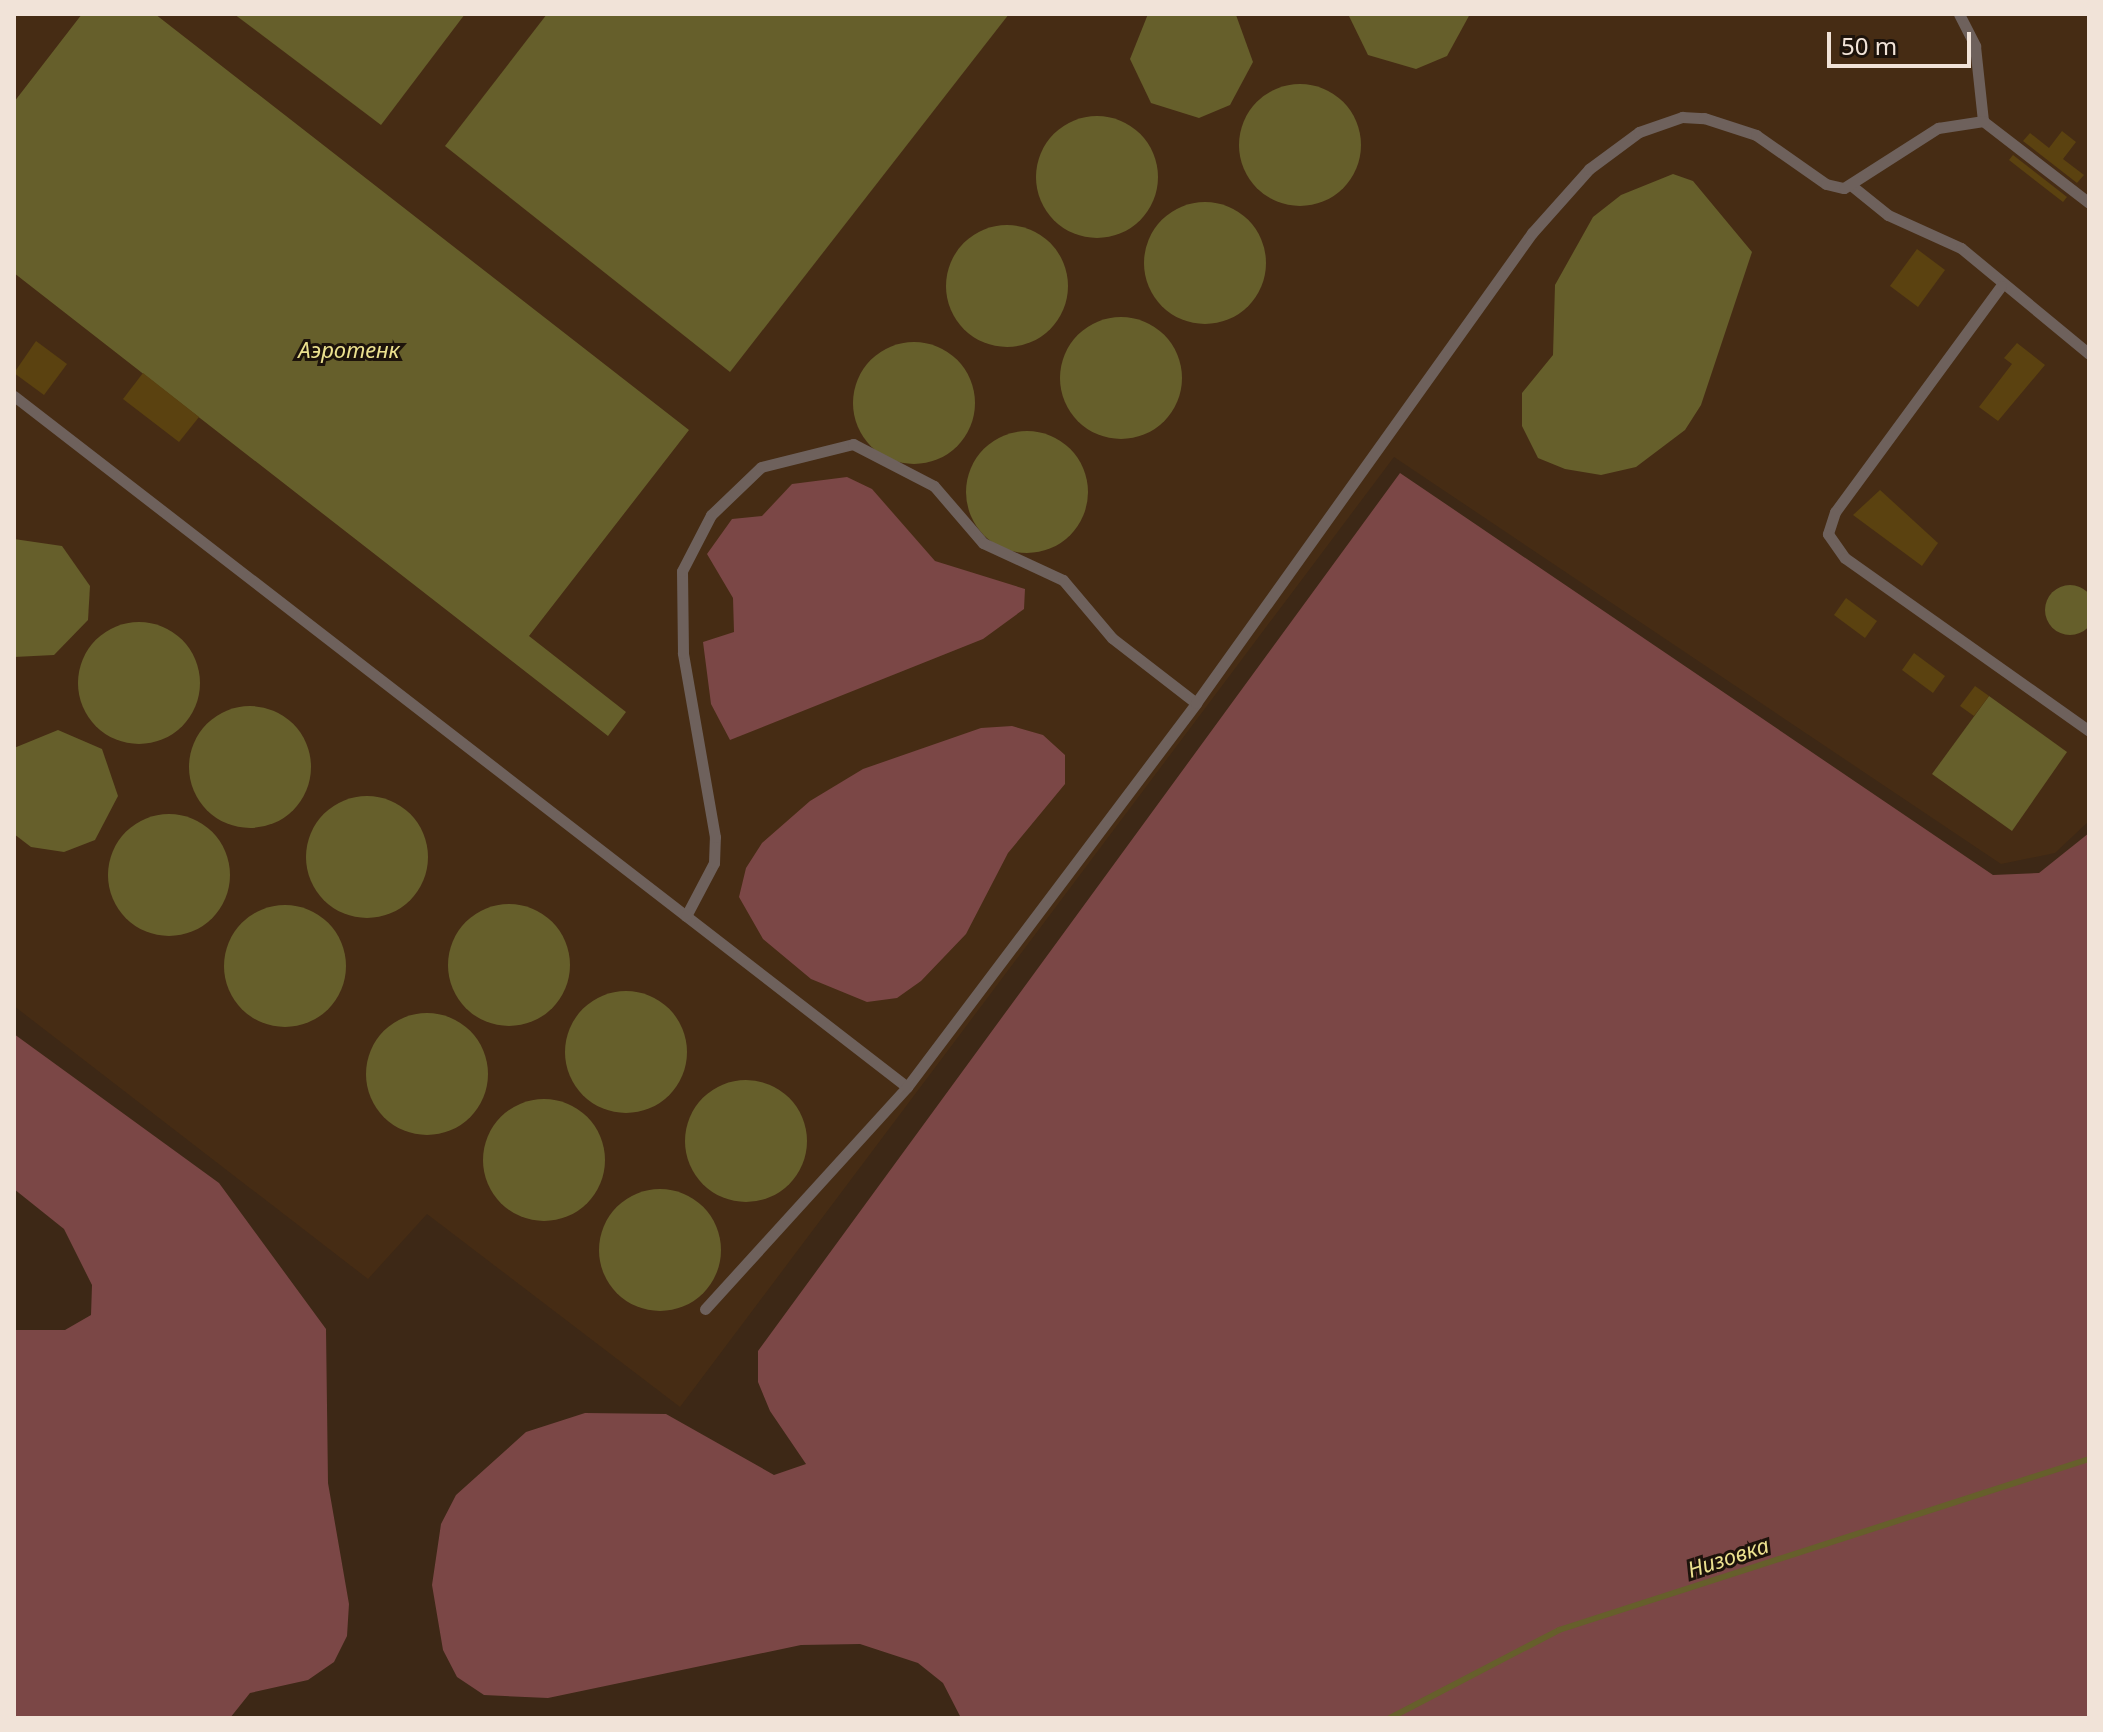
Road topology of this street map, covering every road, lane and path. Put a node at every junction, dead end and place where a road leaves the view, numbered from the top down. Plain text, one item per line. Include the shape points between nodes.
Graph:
1 (1959, 14) edge
2 (1983, 121) junction
3 (1852, 186) junction
4 (2089, 203) edge
5 (2001, 286) junction
6 (2089, 354) edge
7 (14, 396) edge
8 (1196, 703) junction
9 (2089, 731) edge
10 (686, 916) junction
11 (907, 1087) junction
12 (705, 1309) dead end

1 - 2 lane via 1975,46
2 - 3 lane via 1938,128
2 - 4 lane
3 - 5 lane via 1888,215 1961,248
3 - 8 lane via 1826,184 1756,135 1704,118 1661,124 1606,154 1532,233
5 - 6 lane
5 - 9 lane via 1835,512 1828,534 1845,558
7 - 10 lane
8 - 10 lane via 1112,638 1063,580 983,543 934,486 853,444 761,467 711,515 682,571 683,653 715,837 714,863
8 - 11 lane
10 - 11 lane
11 - 12 lane

